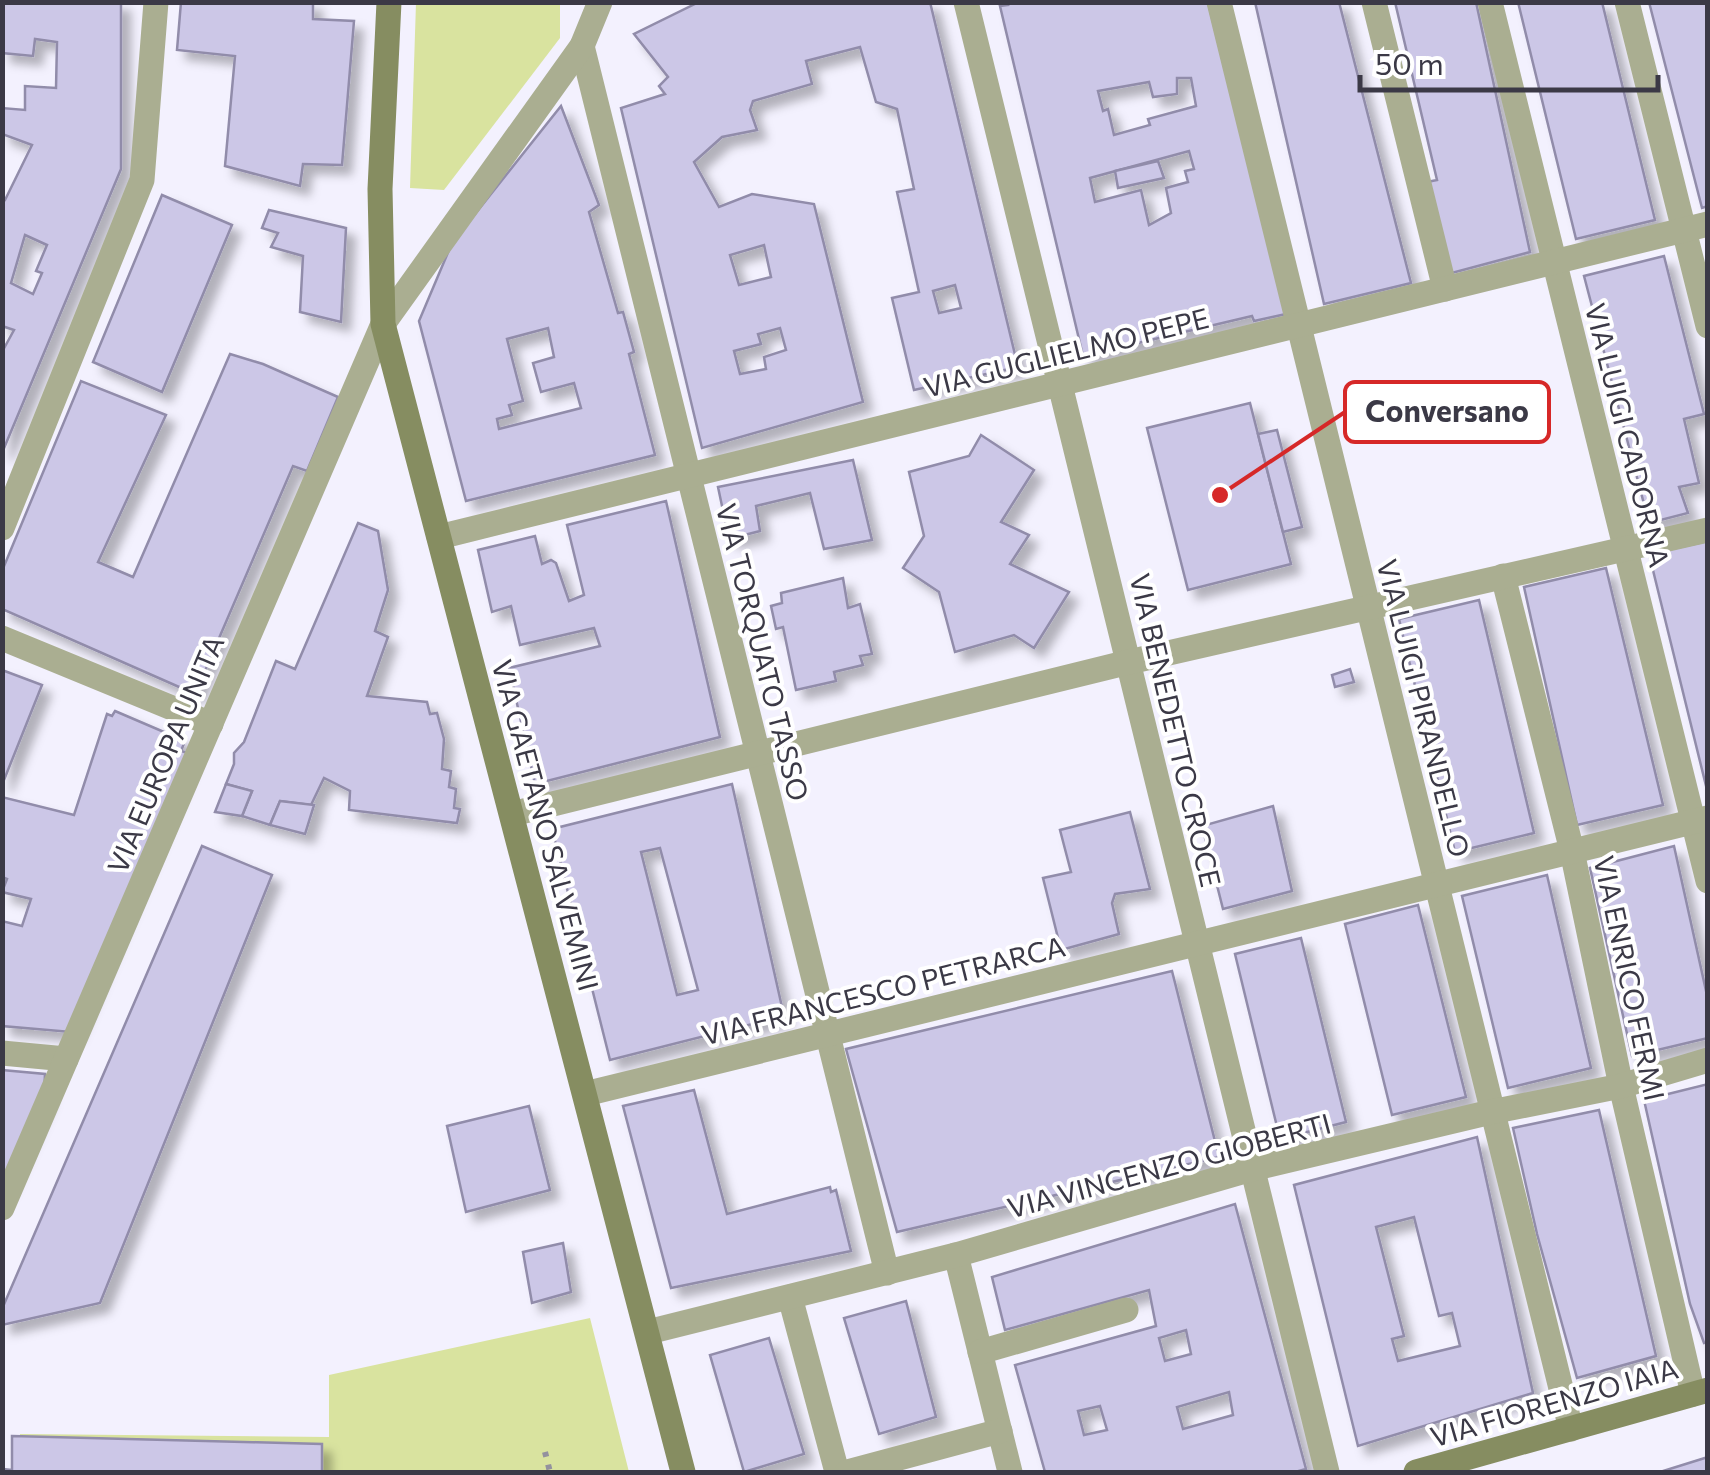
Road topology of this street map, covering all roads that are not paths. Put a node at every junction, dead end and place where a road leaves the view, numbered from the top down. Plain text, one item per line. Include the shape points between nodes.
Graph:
1 (156, 2) edge
2 (389, 2) edge
3 (600, 2) edge
4 (966, 2) edge
5 (1218, 2) edge
6 (1374, 2) edge
7 (1490, 2) edge
8 (1627, 2) edge
9 (582, 46) junction
10 (1696, 227) edge
11 (1554, 263) junction
12 (1445, 289) junction
13 (383, 324) junction
14 (1299, 325) junction
15 (1708, 326) edge
16 (1060, 384) junction
17 (688, 476) junction
18 (2, 528) edge
19 (1708, 530) edge
20 (439, 537) junction
21 (1624, 548) junction
22 (1503, 576) junction
23 (1366, 608) junction
24 (2, 638) edge
25 (1129, 662) junction
26 (211, 724) junction
27 (758, 754) junction
28 (512, 814) junction
29 (1700, 819) edge
30 (1572, 851) junction
31 (1708, 881) edge
32 (1438, 884) junction
33 (1196, 944) junction
34 (827, 1034) junction
35 (2, 1053) edge
36 (66, 1059) junction
37 (1708, 1060) edge
38 (1621, 1086) junction
39 (586, 1094) junction
40 (1491, 1112) junction
41 (1252, 1168) junction
42 (2, 1208) edge
43 (956, 1256) junction
44 (886, 1273) junction
45 (790, 1296) junction
46 (1126, 1310) dead end
47 (648, 1332) junction
48 (980, 1352) junction
49 (1700, 1392) edge
50 (1571, 1428) junction
51 (1000, 1430) junction
52 (683, 1472) edge
53 (837, 1472) edge
54 (847, 1472) edge
55 (1010, 1472) edge
56 (1327, 1472) edge
57 (1416, 1472) edge

1 - 18 street via 142,180
2 - 13 street, VIA GAETANO SALVEMINI via 380,189
3 - 9 street, VIA EUROPA UNITA
4 - 16 street, VIA BENEDETTO CROCE
5 - 14 street, VIA LUIGI PIRANDELLO
6 - 12 street
7 - 11 street, VIA LUIGI CADORNA
8 - 10 street
9 - 13 street, VIA EUROPA UNITA
9 - 17 street, VIA TORQUATO TASSO
10 - 11 street, VIA GUGLIELMO PEPE
10 - 15 street
11 - 12 street, VIA GUGLIELMO PEPE
11 - 21 street, VIA LUIGI CADORNA
12 - 14 street, VIA GUGLIELMO PEPE
13 - 20 street, VIA GAETANO SALVEMINI
13 - 26 street, VIA EUROPA UNITA
14 - 16 street, VIA GUGLIELMO PEPE
14 - 23 street, VIA LUIGI PIRANDELLO
16 - 17 street, VIA GUGLIELMO PEPE
16 - 25 street, VIA BENEDETTO CROCE
17 - 20 street, VIA GUGLIELMO PEPE
17 - 27 street, VIA TORQUATO TASSO
19 - 21 street
20 - 28 street, VIA GAETANO SALVEMINI
21 - 22 street
21 - 29 street, VIA LUIGI CADORNA
22 - 23 street
22 - 30 street, VIA ENRICO FERMI
23 - 25 street
23 - 32 street, VIA LUIGI PIRANDELLO
24 - 26 street
25 - 27 street
25 - 33 street, VIA BENEDETTO CROCE
26 - 36 street, VIA EUROPA UNITA
27 - 28 street
27 - 34 street, VIA TORQUATO TASSO
28 - 39 street, VIA GAETANO SALVEMINI
29 - 30 street, VIA FRANCESCO PETRARCA
29 - 31 street, VIA LUIGI CADORNA
30 - 32 street, VIA FRANCESCO PETRARCA
30 - 38 street, VIA ENRICO FERMI
32 - 33 street, VIA FRANCESCO PETRARCA
32 - 40 street, VIA LUIGI PIRANDELLO
33 - 34 street, VIA FRANCESCO PETRARCA
33 - 41 street, VIA BENEDETTO CROCE
34 - 39 street, VIA FRANCESCO PETRARCA
34 - 44 street, VIA TORQUATO TASSO
35 - 36 street
36 - 42 street, VIA EUROPA UNITA
37 - 38 street, VIA VINCENZO GIOBERTI
38 - 40 street, VIA VINCENZO GIOBERTI
38 - 49 street, VIA ENRICO FERMI
39 - 47 street, VIA GAETANO SALVEMINI
40 - 41 street, VIA VINCENZO GIOBERTI
40 - 50 street, VIA LUIGI PIRANDELLO
41 - 43 street, VIA VINCENZO GIOBERTI
41 - 56 street, VIA BENEDETTO CROCE
43 - 44 street, VIA VINCENZO GIOBERTI
43 - 48 street
44 - 45 street, VIA VINCENZO GIOBERTI
45 - 47 street, VIA VINCENZO GIOBERTI
45 - 53 street
46 - 48 street
47 - 52 street, VIA GAETANO SALVEMINI
48 - 51 street
49 - 50 street, VIA FIORENZO IAIA
50 - 57 street, VIA FIORENZO IAIA
51 - 54 street
51 - 55 street

